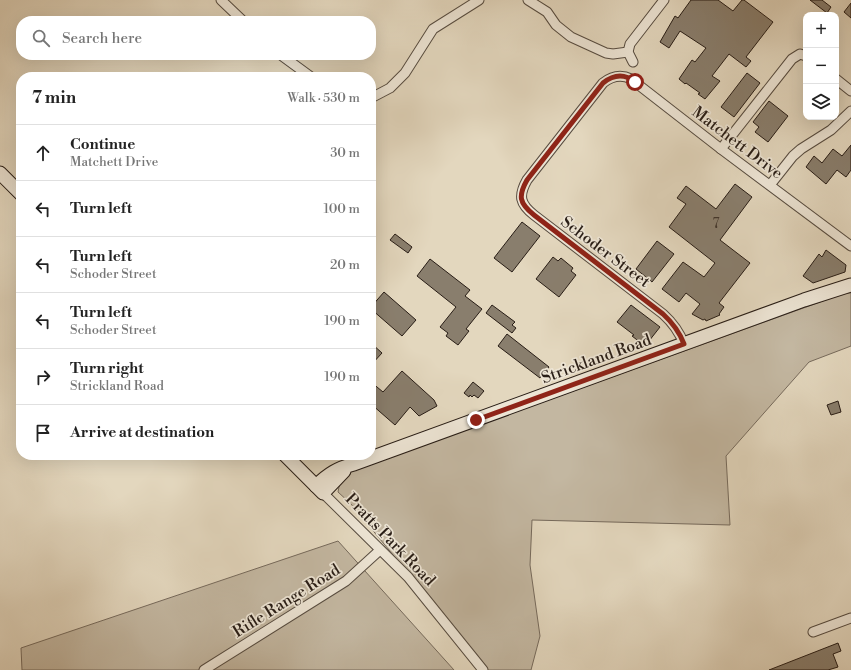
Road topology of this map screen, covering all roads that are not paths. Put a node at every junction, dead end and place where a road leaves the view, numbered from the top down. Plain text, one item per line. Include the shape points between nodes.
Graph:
1 (221, 0) edge
2 (467, 0) edge
3 (479, 0) edge
4 (528, 0) edge
5 (664, 0) edge
6 (456, 14) junction
7 (238, 16) edge
8 (628, 52) junction
9 (803, 55) edge
10 (288, 60) edge
11 (633, 62) dead end
12 (304, 72) edge
13 (839, 81) edge
14 (851, 90) edge
15 (376, 96) edge
16 (851, 111) edge
17 (721, 149) junction
18 (0, 173) edge
19 (527, 180) joint
20 (770, 185) junction
21 (16, 189) edge
22 (851, 246) edge
23 (851, 285) edge
24 (684, 344) junction
25 (376, 456) edge
26 (290, 460) edge
27 (365, 460) edge
28 (320, 490) junction
29 (380, 550) junction
30 (851, 618) edge
31 (813, 632) dead end
32 (204, 670) edge
33 (483, 670) edge

1 - 7 street
2 - 6 street
3 - 6 street
4 - 8 street via 547,12 556,26 571,37 606,53
5 - 8 street via 630,44
6 - 15 street via 433,28 410,68 383,93
8 - 11 street
9 - 17 street via 792,59
10 - 12 street
13 - 14 street
16 - 20 street via 831,130 793,156
17 - 19 street, Matchett Drive via 631,79 615,76 603,83
17 - 20 street, Matchett Drive
18 - 21 street
19 - 24 street, Schoder Street via 521,195 530,212 663,314 680,333
20 - 22 street, Matchett Drive
23 - 24 street, Strickland Road
24 - 25 street, Strickland Road
26 - 28 street, Pratts Park Road
27 - 28 street, Strickland Road via 354,464
28 - 29 street, Pratts Park Road
29 - 32 street, Rifle Range Road via 346,581
29 - 33 street, Pratts Park Road via 408,577
30 - 31 street

